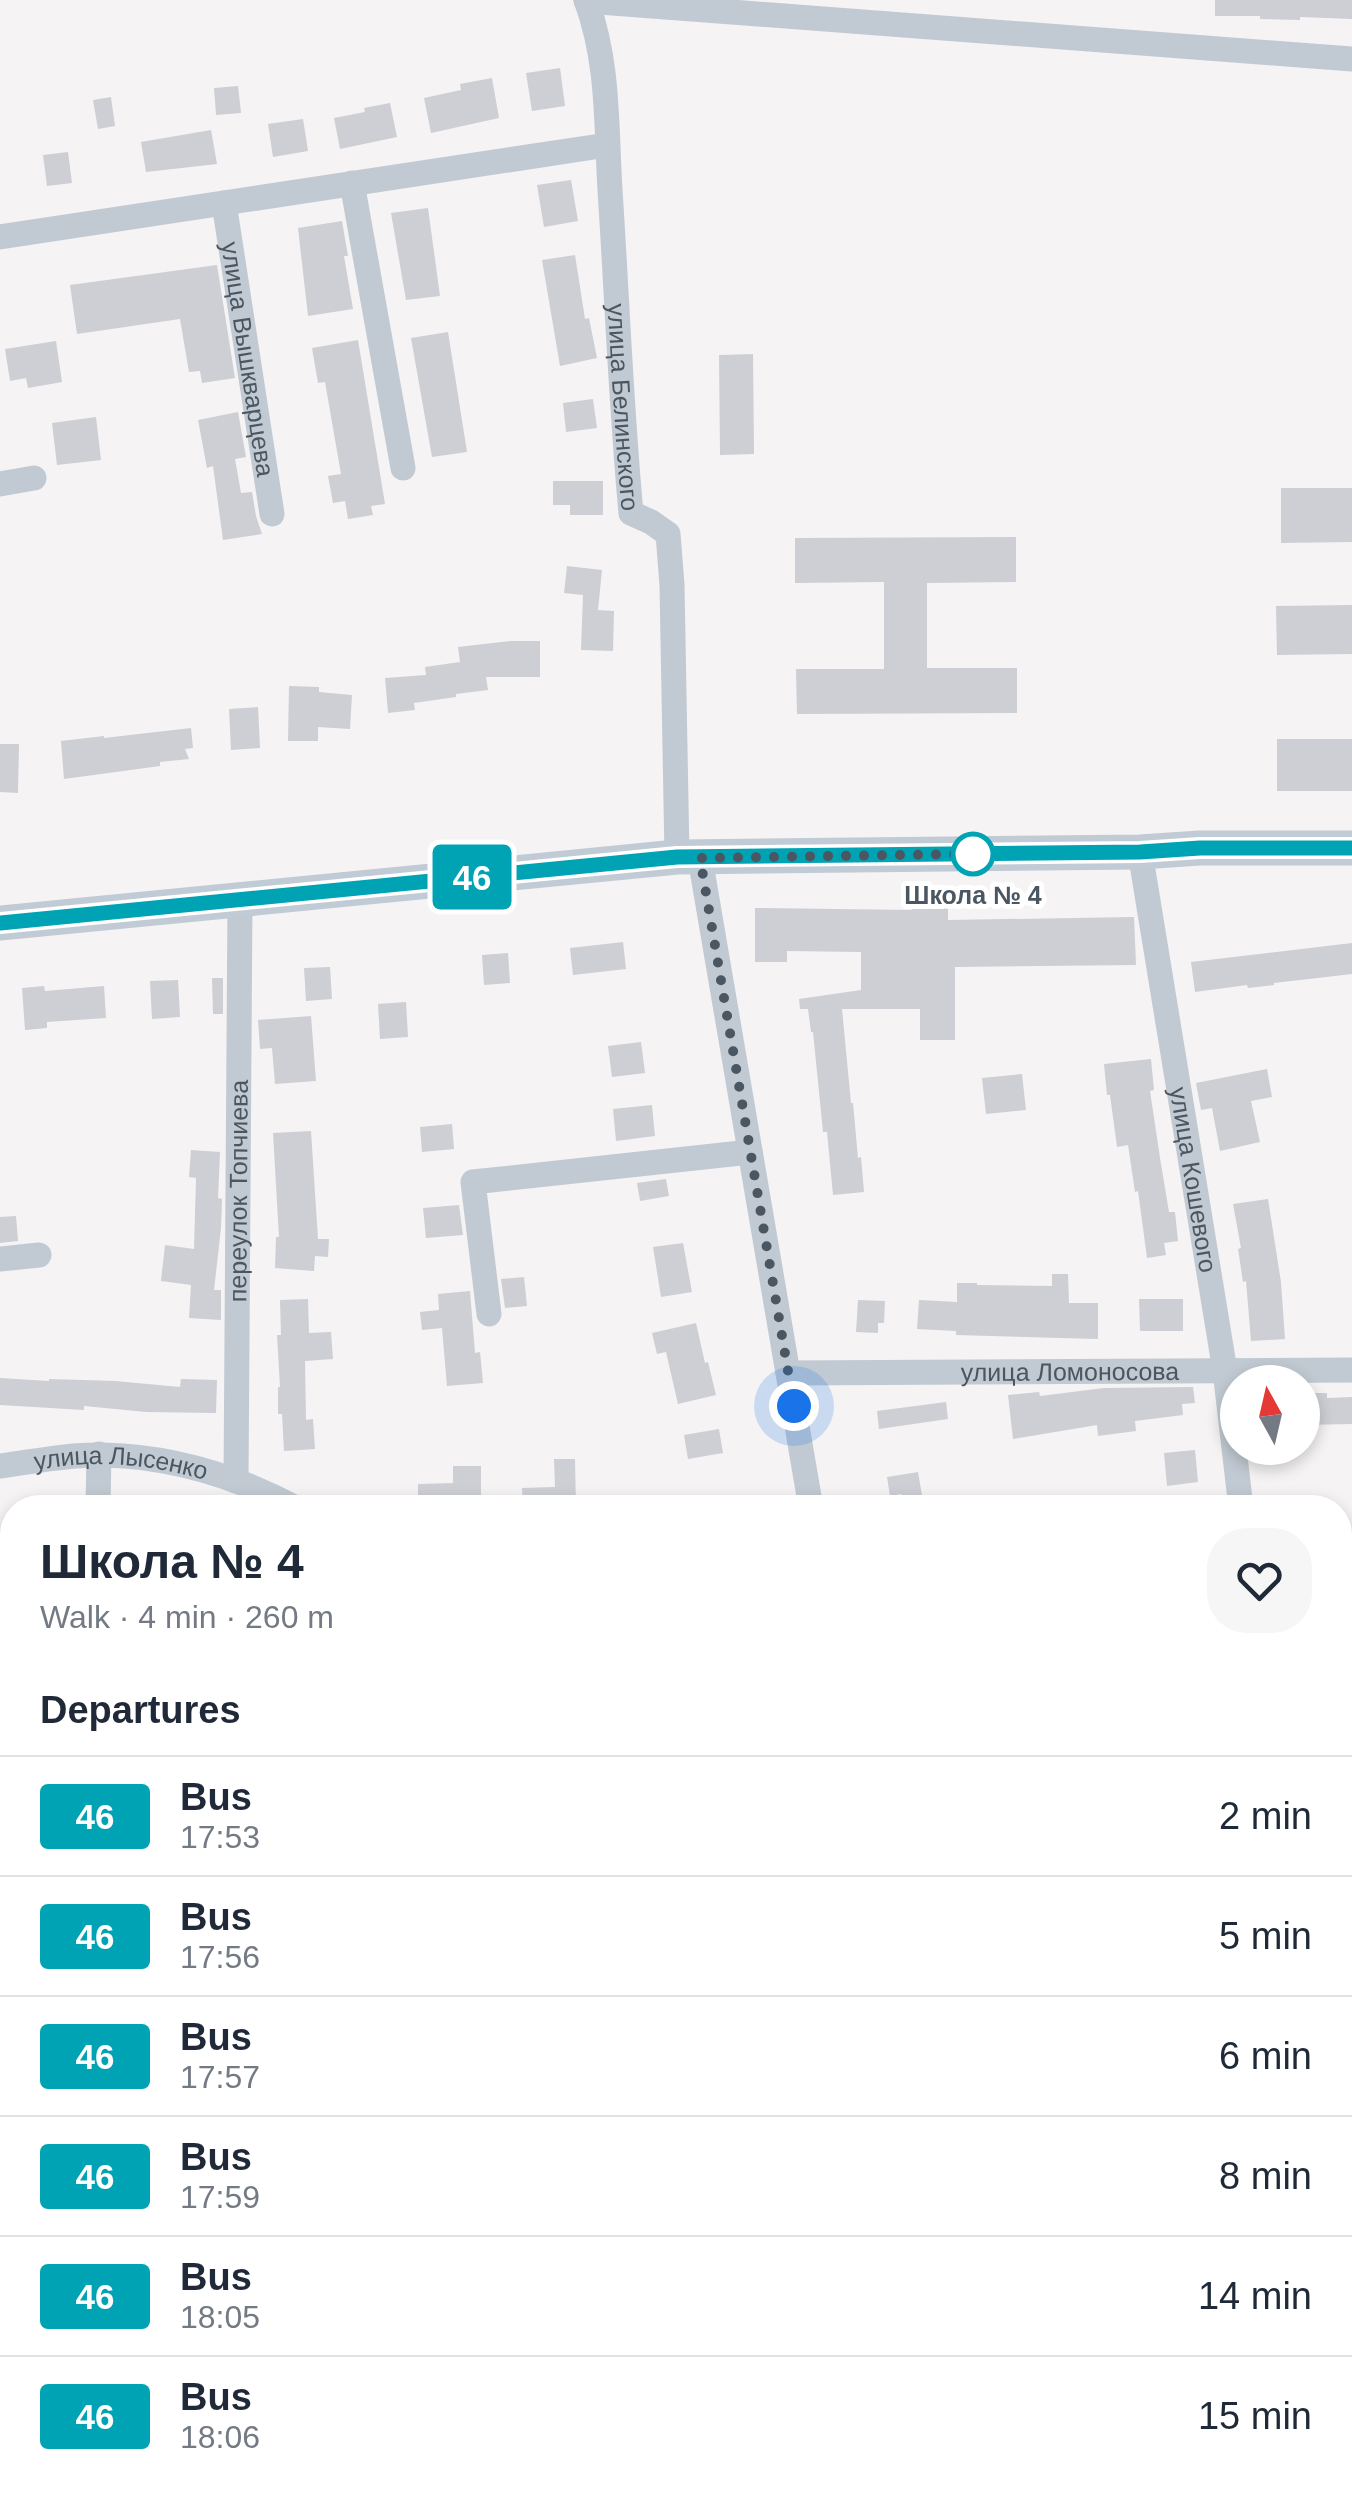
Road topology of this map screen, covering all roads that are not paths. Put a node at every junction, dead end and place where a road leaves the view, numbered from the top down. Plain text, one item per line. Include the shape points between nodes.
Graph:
1 (586, 0) edge
2 (1352, 59) edge
3 (607, 145) junction
4 (352, 183) junction
5 (224, 202) junction
6 (0, 237) edge
7 (404, 468) dead end
8 (34, 478) dead end
9 (0, 484) edge
10 (272, 514) dead end
11 (1352, 848) edge
12 (1140, 852) junction
13 (688, 858) junction
14 (240, 899) junction
15 (0, 923) edge
16 (750, 1152) junction
17 (39, 1255) dead end
18 (0, 1259) edge
19 (489, 1314) dead end
20 (1224, 1365) edge
21 (1220, 1370) edge
22 (1320, 1370) edge
23 (1352, 1370) edge
24 (788, 1373) junction
25 (99, 1454) junction
26 (1236, 1465) edge
27 (0, 1466) edge
28 (236, 1481) junction
29 (98, 1495) edge
30 (271, 1495) edge
31 (809, 1495) edge
32 (1239, 1495) edge

1 - 2 street, улица Белинского
1 - 3 street, улица Белинского via 606,81
3 - 4 street
3 - 13 street, улица Белинского via 631,513 668,534
4 - 5 street
4 - 7 street
5 - 6 street
5 - 10 street, улица Вышкварцева
8 - 9 street
11 - 12 street
12 - 13 street
12 - 20 street, улица Кошевого
13 - 14 street
13 - 16 street, улица Белинского
14 - 15 street
14 - 28 street, переулок Топчиева
16 - 19 street via 473,1182
16 - 24 street, улица Белинского
17 - 18 street
21 - 24 street, улица Ломоносова
22 - 23 street, улица Ломоносова
24 - 31 street, улица Белинского
25 - 27 street, улица Лысенко
25 - 28 street, улица Лысенко via 182,1463
25 - 29 street
26 - 32 street, улица Кошевого
28 - 30 street, улица Лысенко

